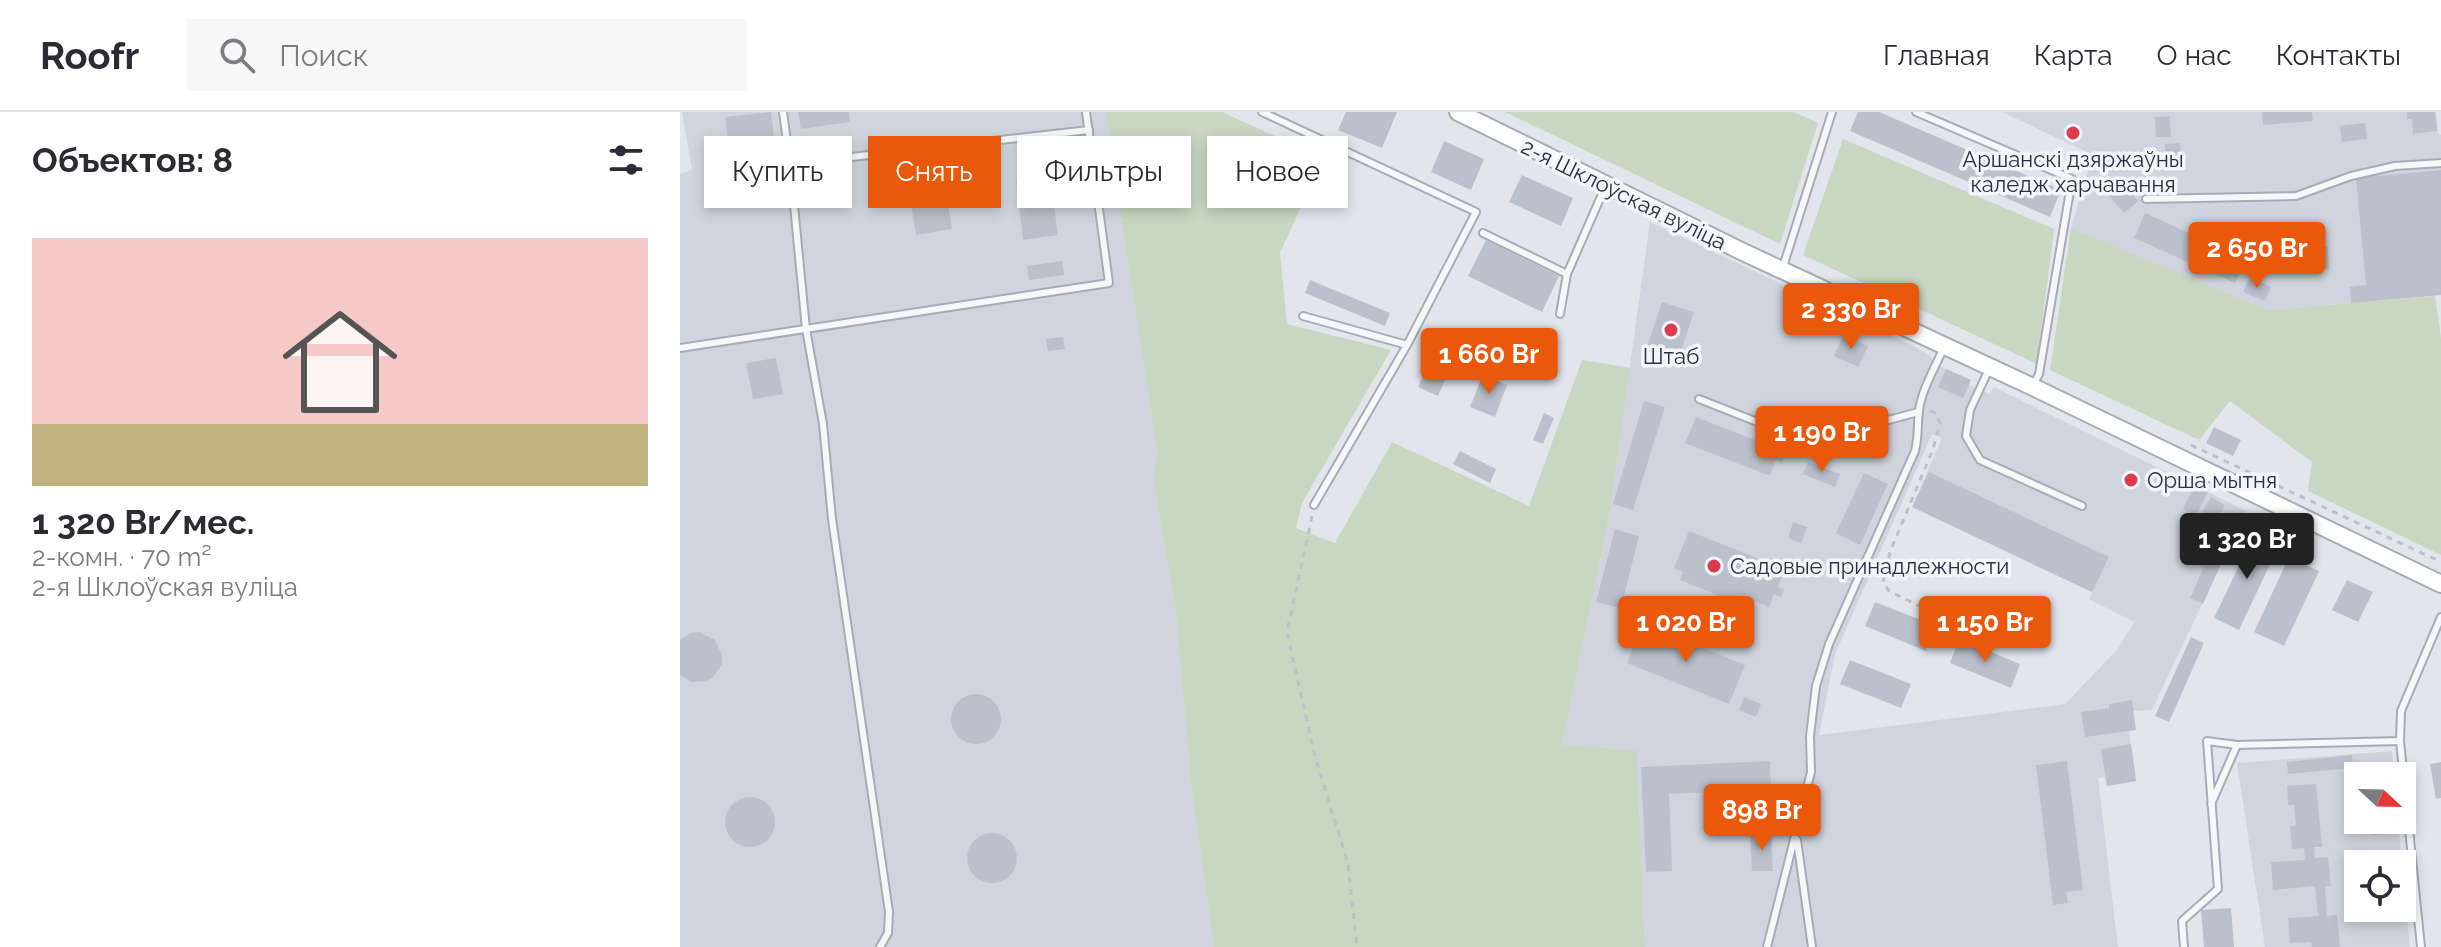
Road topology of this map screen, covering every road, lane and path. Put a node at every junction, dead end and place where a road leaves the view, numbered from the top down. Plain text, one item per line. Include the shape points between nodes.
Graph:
1 (783, 112) edge
2 (1086, 112) edge
3 (1262, 112) edge
4 (1458, 112) edge
5 (1832, 112) edge
6 (1916, 112) edge
7 (1089, 130) junction
8 (786, 136) edge
9 (852, 157) edge
10 (2441, 163) edge
11 (1606, 185) junction
12 (2146, 199) dead end
13 (794, 208) edge
14 (1483, 233) dead end
15 (1782, 270) junction
16 (1567, 274) junction
17 (1560, 314) dead end
18 (1303, 316) dead end
19 (806, 329) junction
20 (1407, 345) junction
21 (1944, 346) junction
22 (680, 348) edge
23 (1990, 367) junction
24 (2033, 387) junction
25 (1699, 399) dead end
26 (1918, 412) junction
27 (2183, 441) dead end
28 (1314, 505) joint
29 (2082, 506) dead end
30 (2441, 562) edge
31 (2441, 584) edge
32 (2441, 617) edge
33 (1954, 623) dead end
34 (2400, 741) junction
35 (2237, 745) junction
36 (2211, 804) junction
37 (1796, 837) junction
38 (880, 947) edge
39 (1357, 947) edge
40 (1767, 947) edge
41 (1812, 947) edge
42 (2184, 947) edge
43 (2421, 947) edge

1 - 8 lane
2 - 7 lane
3 - 20 lane via 1476,212
4 - 11 street, 2-я Шклоўская вуліца
5 - 15 lane
6 - 24 lane via 2072,179
7 - 9 lane
7 - 19 lane via 1109,283
10 - 12 lane via 2365,172 2296,196
11 - 15 street, 2-я Шклоўская вуліца
11 - 16 lane
13 - 19 lane
14 - 16 lane
15 - 21 street, 2-я Шклоўская вуліца
16 - 17 lane
18 - 20 lane
19 - 22 lane
19 - 38 lane via 889,912 888,933
20 - 28 lane
21 - 23 street, 2-я Шклоўская вуліца
21 - 26 lane
23 - 24 street, 2-я Шклоўская вуліца
23 - 29 lane via 1970,410 1966,436 1980,460
24 - 31 street, 2-я Шклоўская вуліца
25 - 26 lane via 1808,442
26 - 33 path via 1936,413 1940,423 1883,582 1889,591
26 - 37 lane via 1915,451 1829,644 1816,686 1811,772
27 - 30 path
28 - 39 path via 1287,632 1314,753 1348,864
32 - 34 lane via 2401,711
34 - 35 lane
34 - 43 lane
35 - 36 lane
35 - 36 lane via 2207,741
36 - 42 lane via 2218,889 2182,921
37 - 40 lane
37 - 41 lane

